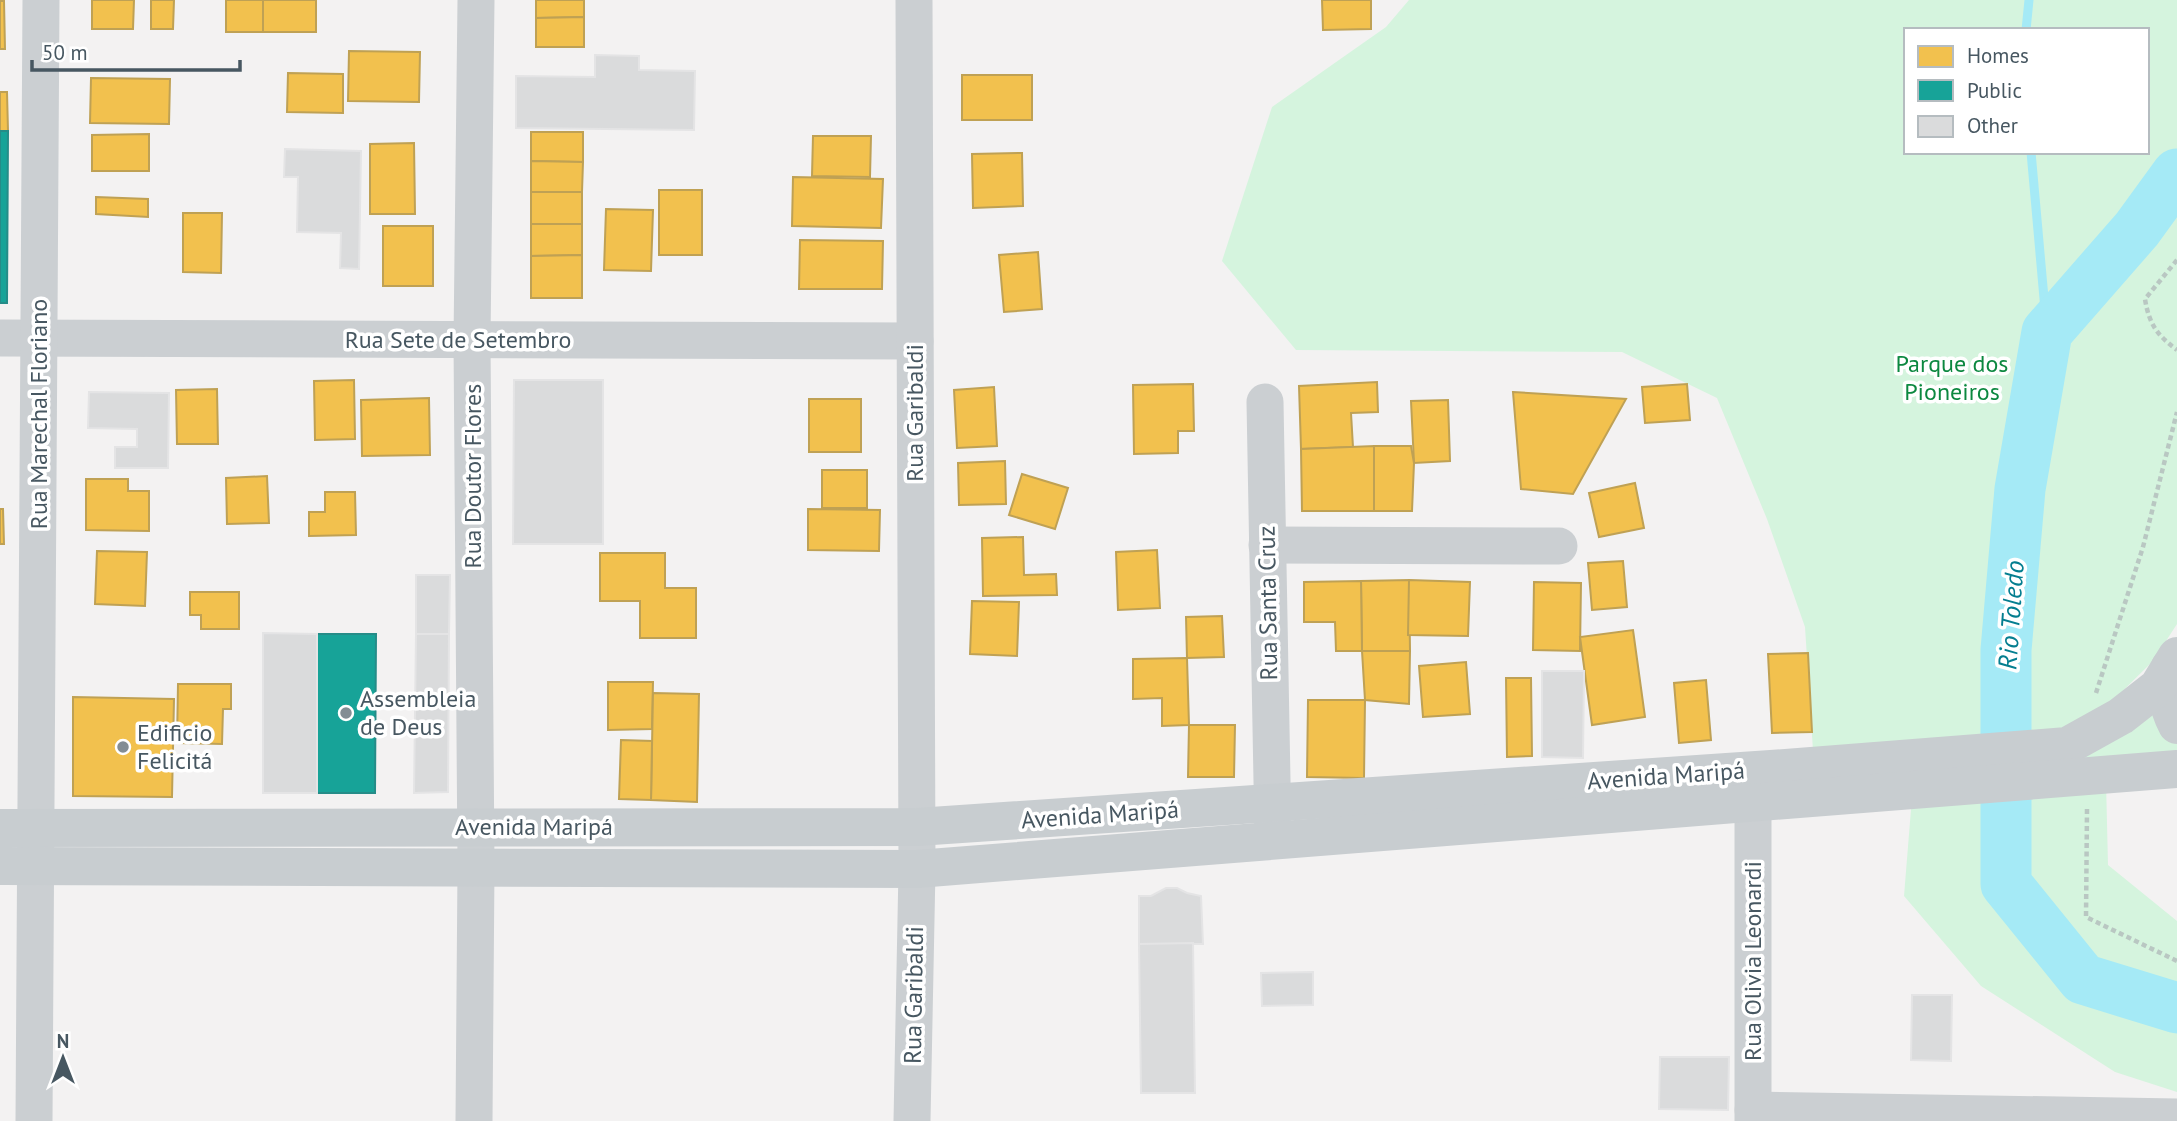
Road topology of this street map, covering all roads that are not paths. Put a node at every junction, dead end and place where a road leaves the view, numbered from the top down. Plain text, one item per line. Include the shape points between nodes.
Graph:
1 (41, 0) edge
2 (476, 0) edge
3 (914, 0) edge
4 (0, 338) edge
5 (39, 338) junction
6 (472, 340) junction
7 (915, 341) junction
8 (1265, 402) dead end
9 (1267, 545) junction
10 (1559, 546) dead end
11 (2173, 662) edge
12 (2177, 725) edge
13 (2077, 759) junction
14 (2177, 769) edge
15 (1753, 785) junction
16 (1272, 822) junction
17 (476, 827) junction
18 (917, 827) junction
19 (0, 828) edge
20 (38, 828) junction
21 (0, 866) edge
22 (38, 866) junction
23 (476, 867) junction
24 (917, 869) junction
25 (1753, 1116) edge
26 (2177, 1118) edge
27 (34, 1121) edge
28 (474, 1121) edge
29 (912, 1121) edge

1 - 5 street, Rua Marechal Floriano
2 - 6 street, Rua Doutor Flores
3 - 7 street, Rua Garibaldi
4 - 5 street, Rua Sete de Setembro
5 - 6 street, Rua Sete de Setembro
5 - 20 street, Rua Marechal Floriano
6 - 7 street, Rua Sete de Setembro
6 - 17 street, Rua Doutor Flores
7 - 18 street, Rua Garibaldi
8 - 9 street, Rua Santa Cruz
9 - 10 street
9 - 16 street, Rua Santa Cruz
11 - 12 main road via 2166,690
11 - 13 main road, Avenida Maripá via 2158,687
13 - 14 main road, Avenida Maripá
13 - 15 main road, Avenida Maripá
15 - 16 main road, Avenida Maripá
15 - 25 street, Rua Olivia Leonardi
16 - 18 main road, Avenida Maripá
16 - 24 main road, Avenida Maripá
17 - 18 main road, Avenida Maripá
17 - 20 main road, Avenida Maripá
17 - 23 street, Rua Doutor Flores
18 - 24 street, Rua Garibaldi
19 - 20 main road, Avenida Maripá
20 - 22 street, Rua Marechal Floriano
21 - 22 main road, Avenida Maripá
22 - 23 main road, Avenida Maripá
22 - 27 street
23 - 24 main road, Avenida Maripá
23 - 28 street
24 - 29 street, Rua Garibaldi
25 - 26 street

